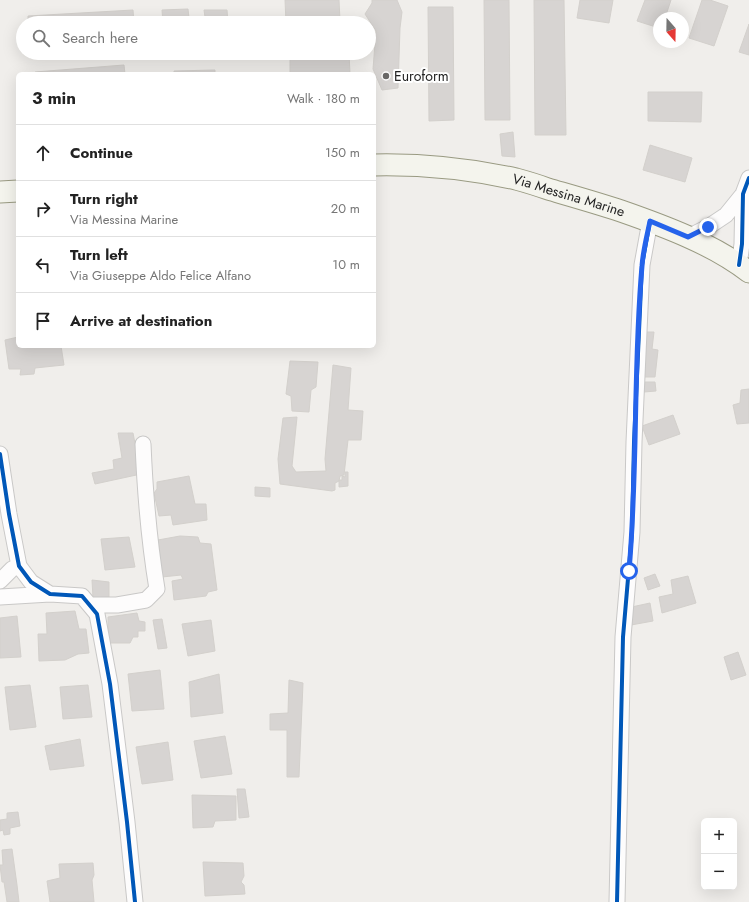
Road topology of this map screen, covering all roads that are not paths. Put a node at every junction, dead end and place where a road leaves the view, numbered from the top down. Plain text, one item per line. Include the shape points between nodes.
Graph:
1 (376, 165) edge
2 (749, 178) edge
3 (16, 191) edge
4 (0, 192) edge
5 (743, 194) junction
6 (650, 221) junction
7 (688, 237) junction
8 (744, 268) edge
9 (143, 444) dead end
10 (0, 454) edge
11 (19, 566) junction
12 (0, 581) edge
13 (50, 594) junction
14 (0, 598) edge
15 (90, 605) junction
16 (135, 902) edge
17 (617, 902) edge

1 - 6 main road, Via Messina Marine via 467,171 517,179
2 - 5 street
3 - 4 main road
5 - 7 street via 726,215
5 - 8 street
6 - 7 main road, Via Messina Marine
6 - 17 street via 642,265 632,532 623,637
7 - 8 main road, Via Messina Marine
9 - 15 street via 145,493 157,589 146,600 117,605
10 - 11 street via 8,514
11 - 12 street
11 - 13 street via 31,582
13 - 14 street
13 - 15 street via 82,596
15 - 16 street via 98,614 110,684

